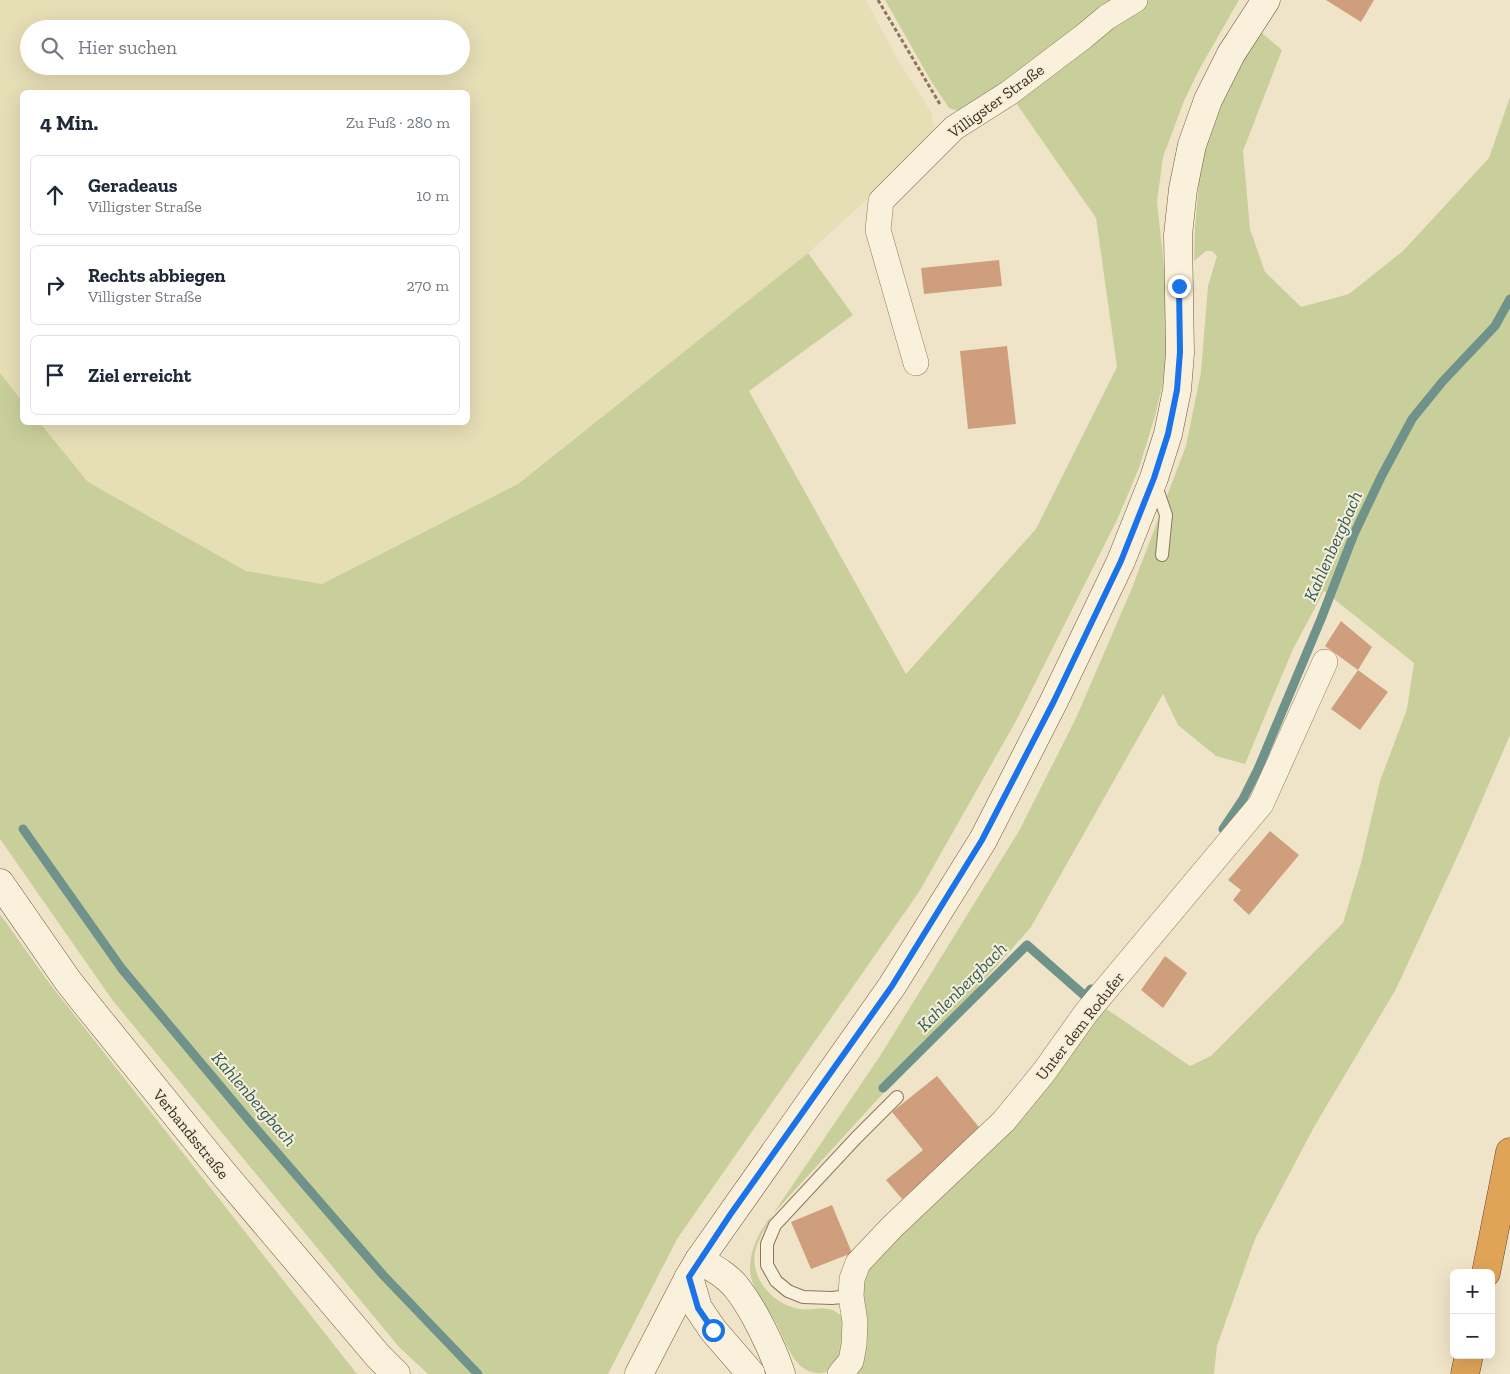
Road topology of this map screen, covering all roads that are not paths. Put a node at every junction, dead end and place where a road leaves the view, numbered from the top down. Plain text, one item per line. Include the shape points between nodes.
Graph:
1 (1135, 0) edge
2 (1266, 0) edge
3 (916, 364) dead end
4 (1154, 478) junction
5 (1162, 555) dead end
6 (1325, 662) dead end
7 (0, 883) edge
8 (897, 1097) dead end
9 (1510, 1152) edge
10 (694, 1268) junction
11 (1487, 1269) edge
12 (851, 1296) junction
13 (1468, 1359) edge
14 (396, 1374) edge
15 (639, 1374) edge
16 (751, 1374) edge
17 (781, 1374) edge
18 (840, 1374) edge
19 (1465, 1374) edge

1 - 3 street, Villigster Straße via 1107,17 1010,93 954,128 881,201 878,230
2 - 4 main road via 1231,54 1208,100 1192,146 1178,235 1180,352 1177,390
4 - 5 lane via 1166,515
4 - 10 main road via 1121,561 982,840 892,986
6 - 12 street, Unter dem Rodufer via 1261,804 1086,1013 1004,1121 892,1227 858,1264 852,1279
7 - 14 main road, Verbandsstraße via 105,1028 223,1173
8 - 12 lane via 775,1225 767,1244 767,1265 776,1281 788,1291 803,1297
9 - 11 highway
10 - 15 main road
10 - 16 main road via 698,1308
10 - 17 main road via 720,1272 736,1287 760,1325
12 - 18 street, Unter dem Rodufer via 854,1345 851,1360
13 - 19 highway

